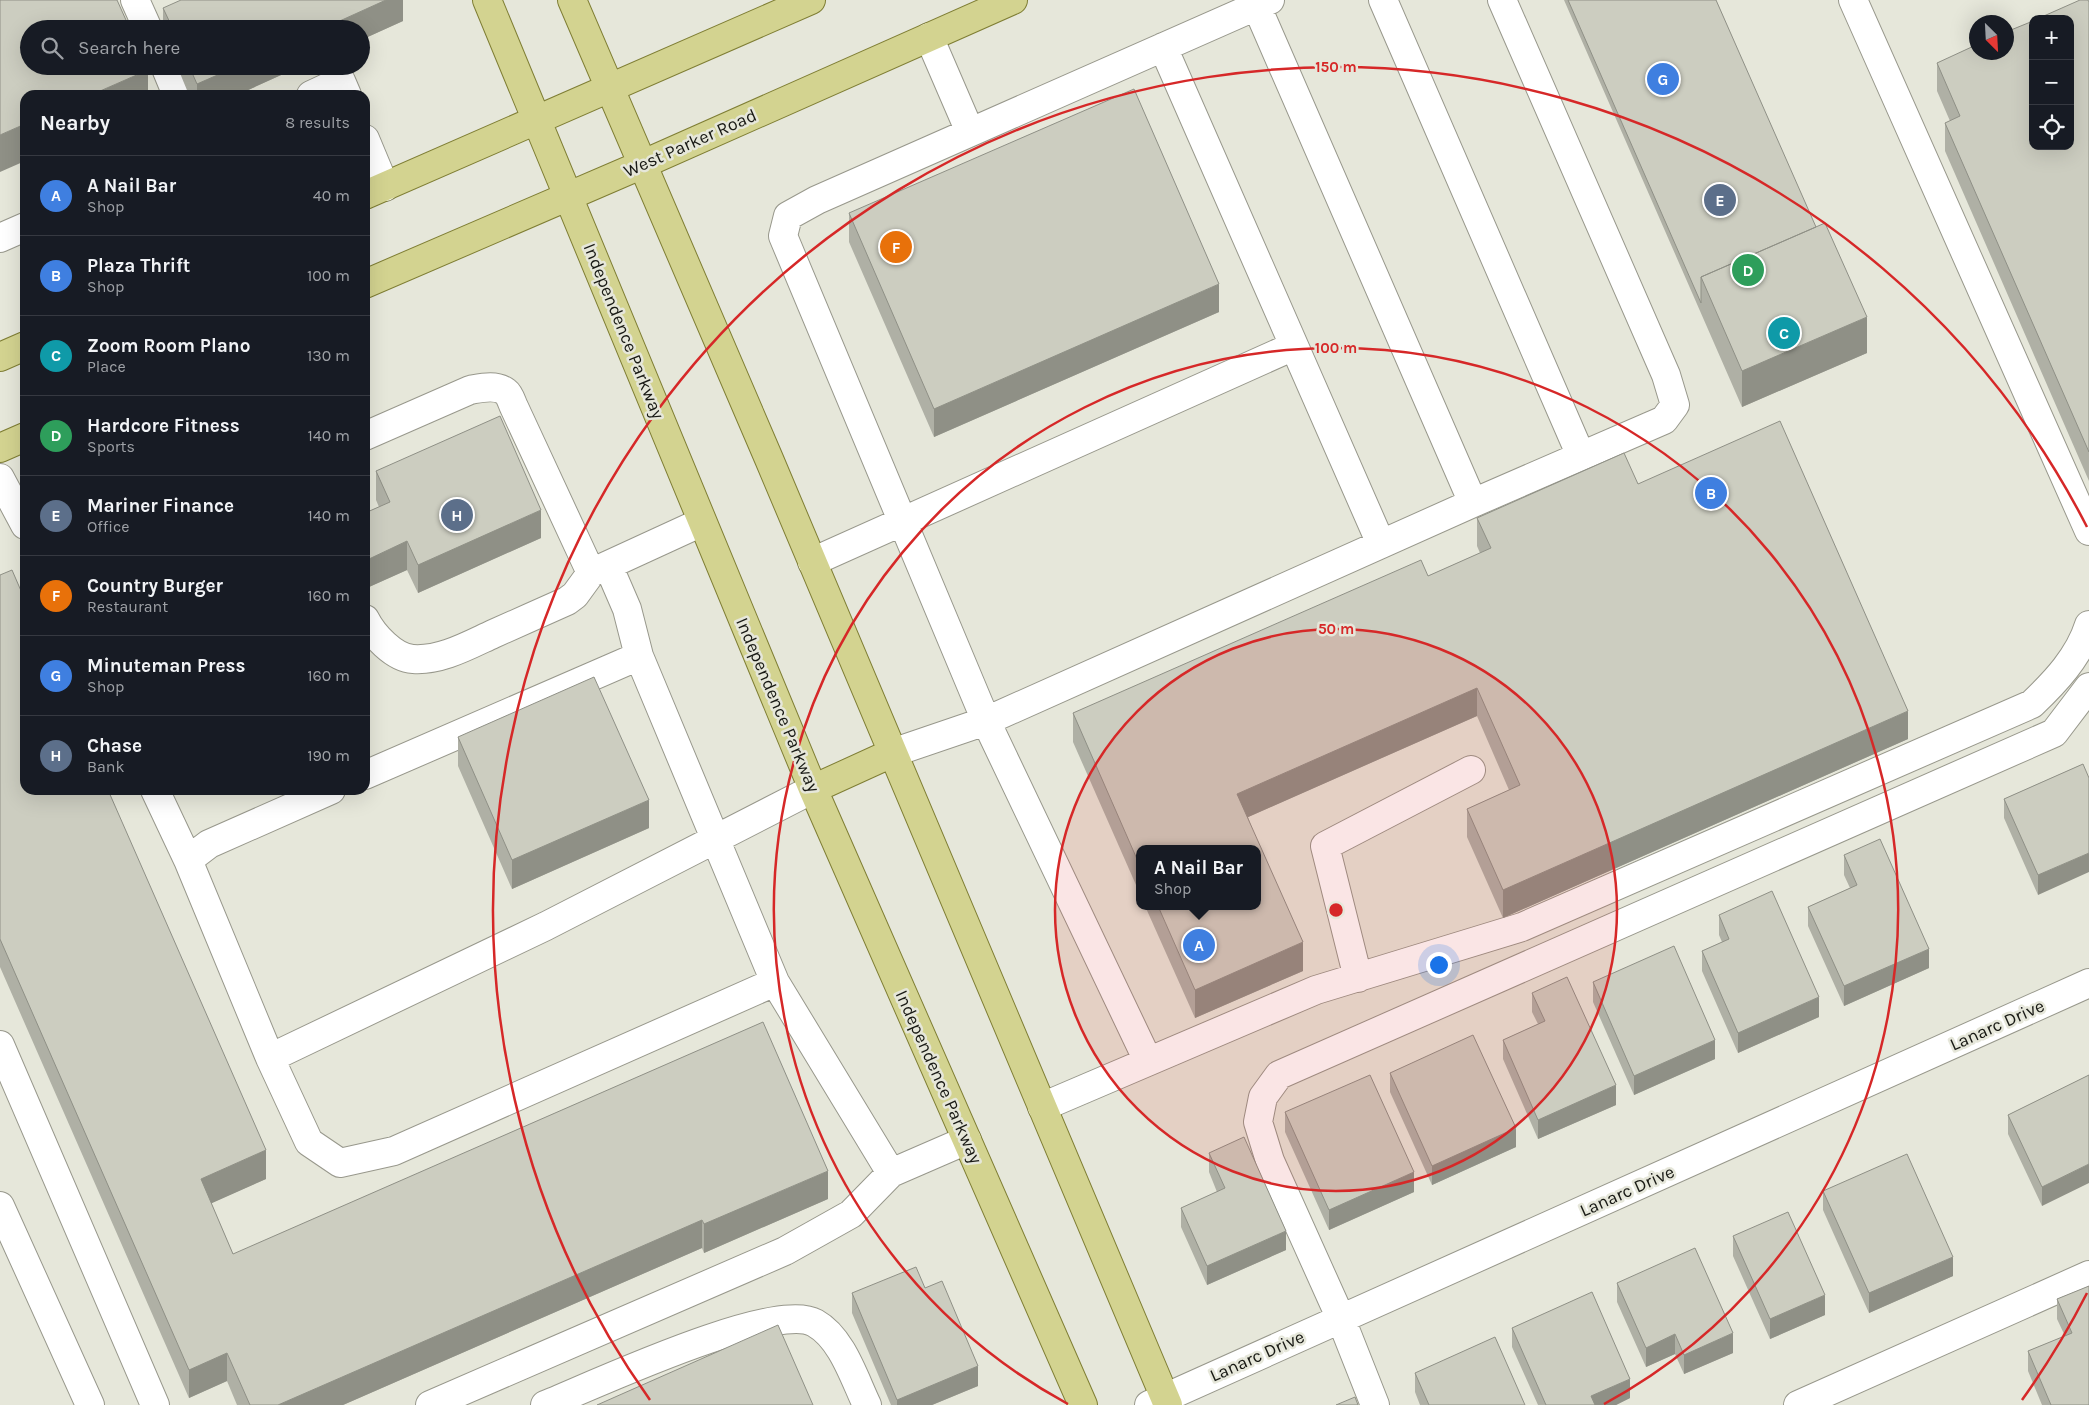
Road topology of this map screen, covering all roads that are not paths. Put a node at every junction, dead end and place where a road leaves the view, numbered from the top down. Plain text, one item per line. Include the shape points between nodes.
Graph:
1 (135, 0) edge
2 (487, 0) edge
3 (572, 0) edge
4 (811, 0) edge
5 (1013, 0) edge
6 (1383, 0) edge
7 (1502, 0) edge
8 (1853, 0) edge
9 (1260, 2) edge
10 (144, 20) edge
11 (929, 37) junction
12 (1163, 47) junction
13 (169, 75) edge
14 (610, 88) junction
15 (175, 90) edge
16 (322, 90) edge
17 (345, 90) edge
18 (537, 119) junction
19 (970, 132) junction
20 (370, 165) edge
21 (642, 165) junction
22 (375, 191) edge
23 (568, 196) junction
24 (20, 228) edge
25 (0, 238) edge
26 (370, 282) edge
27 (1294, 346) junction
28 (20, 348) edge
29 (0, 357) edge
30 (370, 434) edge
31 (20, 439) edge
32 (0, 448) edge
33 (1581, 456) junction
34 (0, 478) edge
35 (1473, 503) junction
36 (20, 516) edge
37 (902, 521) junction
38 (702, 522) junction
39 (2089, 531) edge
40 (1381, 544) junction
41 (812, 562) junction
42 (599, 569) junction
43 (2089, 625) edge
44 (370, 626) edge
45 (639, 656) junction
46 (2089, 687) edge
47 (986, 721) junction
48 (892, 753) junction
49 (1471, 770) dead end
50 (370, 773) edge
51 (813, 789) junction
52 (157, 795) edge
53 (320, 795) edge
54 (714, 839) junction
55 (188, 860) junction
56 (1358, 978) junction
57 (775, 982) junction
58 (2089, 983) edge
59 (0, 1045) edge
60 (270, 1058) junction
61 (1148, 1061) junction
62 (1042, 1107) junction
63 (967, 1140) junction
64 (891, 1173) junction
65 (0, 1206) edge
66 (2089, 1275) edge
67 (1341, 1319) junction
68 (1161, 1402) edge
69 (90, 1405) edge
70 (156, 1405) edge
71 (430, 1405) edge
72 (545, 1405) edge
73 (867, 1405) edge
74 (1083, 1405) edge
75 (1375, 1405) edge
76 (1798, 1405) edge

1 - 10 street
2 - 18 main road, Independence Parkway
3 - 14 main road
4 - 14 main road
5 - 11 main road, West Parker Road
6 - 33 street
7 - 33 street via 1666,375 1675,405 1664,420
8 - 39 street
9 - 12 street
9 - 35 street
11 - 19 street
11 - 21 main road, West Parker Road
12 - 19 street
12 - 27 street
13 - 15 street
14 - 18 main road
14 - 21 main road
16 - 17 street via 341,81
18 - 22 main road
18 - 23 main road, Independence Parkway
19 - 37 street via 788,216 783,236
20 - 22 street
21 - 23 main road, West Parker Road
21 - 41 main road
23 - 26 main road, West Parker Road
23 - 38 main road, Independence Parkway
24 - 25 street
27 - 37 street
27 - 40 street
28 - 29 main road
30 - 42 street via 470,390 496,388 506,393
31 - 32 main road
33 - 35 street
34 - 36 street
35 - 40 street
37 - 41 street
37 - 47 street
38 - 42 street
38 - 51 main road, Independence Parkway
40 - 47 street
41 - 48 main road
42 - 44 street via 567,601 452,652 428,658 412,659 394,652
42 - 45 street via 627,609
43 - 56 street via 2062,675 2032,704 1522,927
45 - 50 street
45 - 54 street
46 - 67 street via 2054,733 1278,1075 1263,1097 1258,1122 1270,1161
47 - 48 street
47 - 61 street
48 - 51 main road
48 - 62 main road
49 - 56 street via 1325,846
51 - 54 street
51 - 63 main road, Independence Parkway
52 - 55 street
53 - 55 street via 210,844
54 - 57 street
54 - 60 street via 546,926
55 - 60 street
56 - 61 street via 1316,990
57 - 60 street via 394,1151 340,1163 309,1142
57 - 64 street
58 - 67 street, Lanarc Drive
59 - 70 street
61 - 62 street
62 - 68 main road
63 - 64 street
63 - 74 main road, Independence Parkway
64 - 71 street via 851,1214 785,1251
65 - 69 street
66 - 76 street
67 - 68 street, Lanarc Drive
67 - 75 street
72 - 73 street via 738,1329 799,1317 814,1322 830,1335

